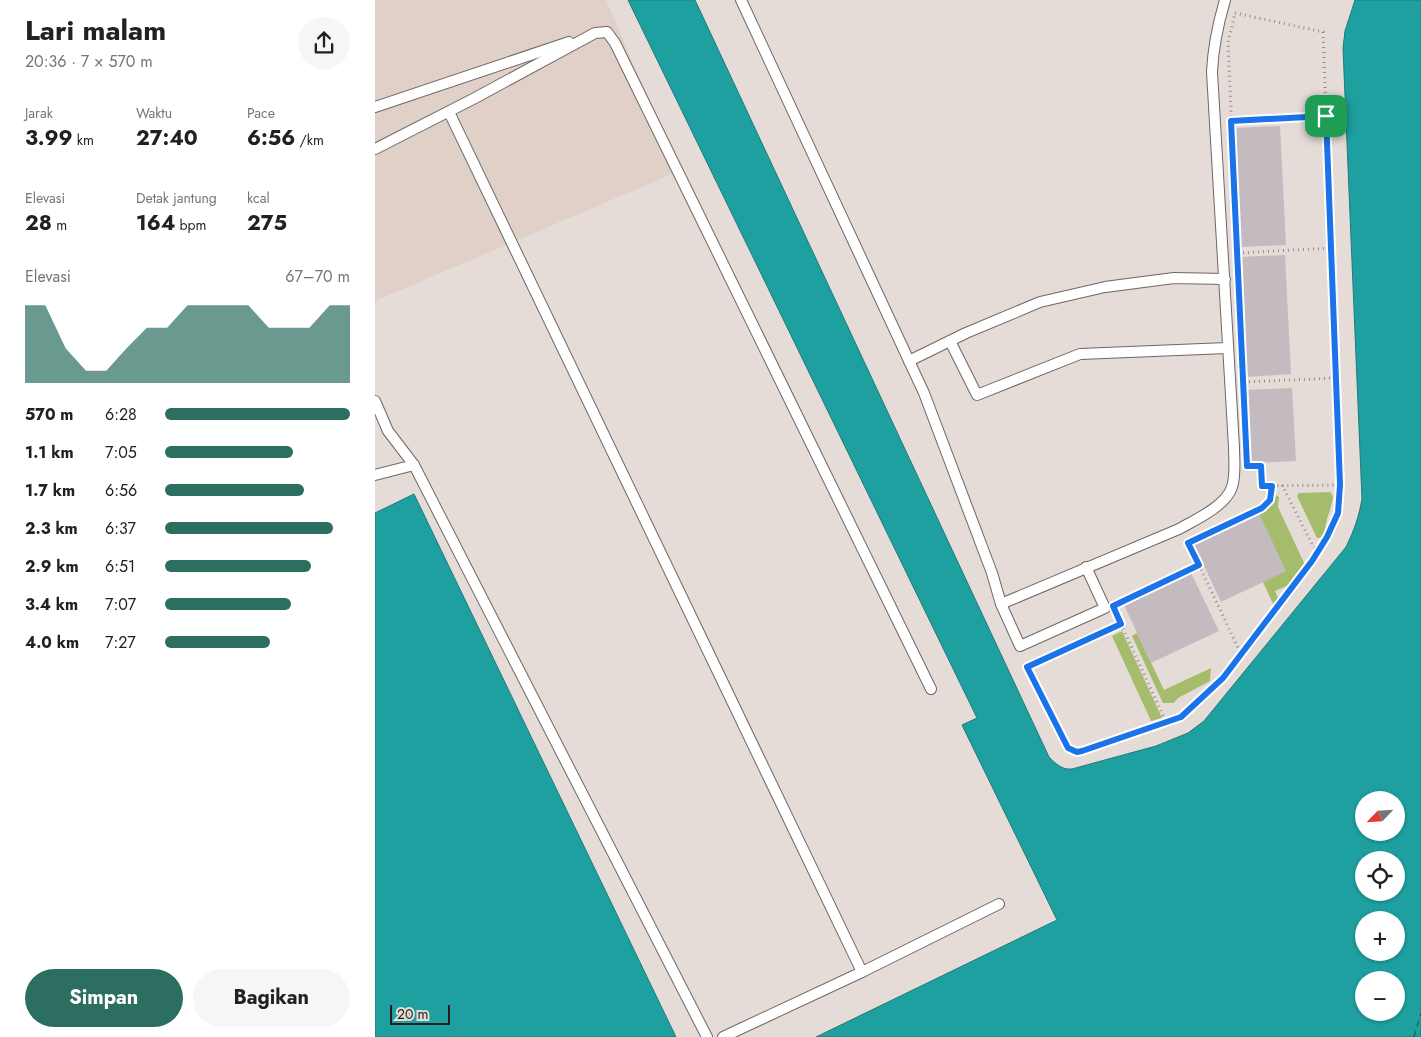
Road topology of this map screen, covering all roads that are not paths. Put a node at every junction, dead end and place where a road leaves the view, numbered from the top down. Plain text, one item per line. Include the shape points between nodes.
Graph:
1 (741, 0) edge
2 (1225, 0) edge
3 (595, 34) junction
4 (375, 107) edge
5 (449, 112) junction
6 (375, 150) edge
7 (1225, 279) junction
8 (950, 340) junction
9 (1227, 348) junction
10 (909, 360) junction
11 (375, 401) edge
12 (414, 465) junction
13 (375, 475) edge
14 (1086, 567) junction
15 (1001, 604) junction
16 (931, 689) dead end
17 (999, 904) dead end
18 (861, 972) junction
19 (707, 1037) edge
20 (723, 1037) edge

1 - 10 lane
2 - 7 lane via 1216,32 1212,72
3 - 4 lane
3 - 5 lane
3 - 16 lane via 607,32 615,43
5 - 6 lane
5 - 18 lane
7 - 8 lane via 1173,278 1105,287 1040,302
7 - 9 lane
8 - 9 lane via 977,395 1080,354
8 - 10 lane
9 - 14 lane via 1234,473 1232,489 1206,514 1179,529
10 - 15 lane via 992,573
11 - 12 lane via 388,431
12 - 13 lane
12 - 19 lane
14 - 15 lane
14 - 15 lane via 1105,608 1020,646
17 - 18 lane
18 - 20 lane

